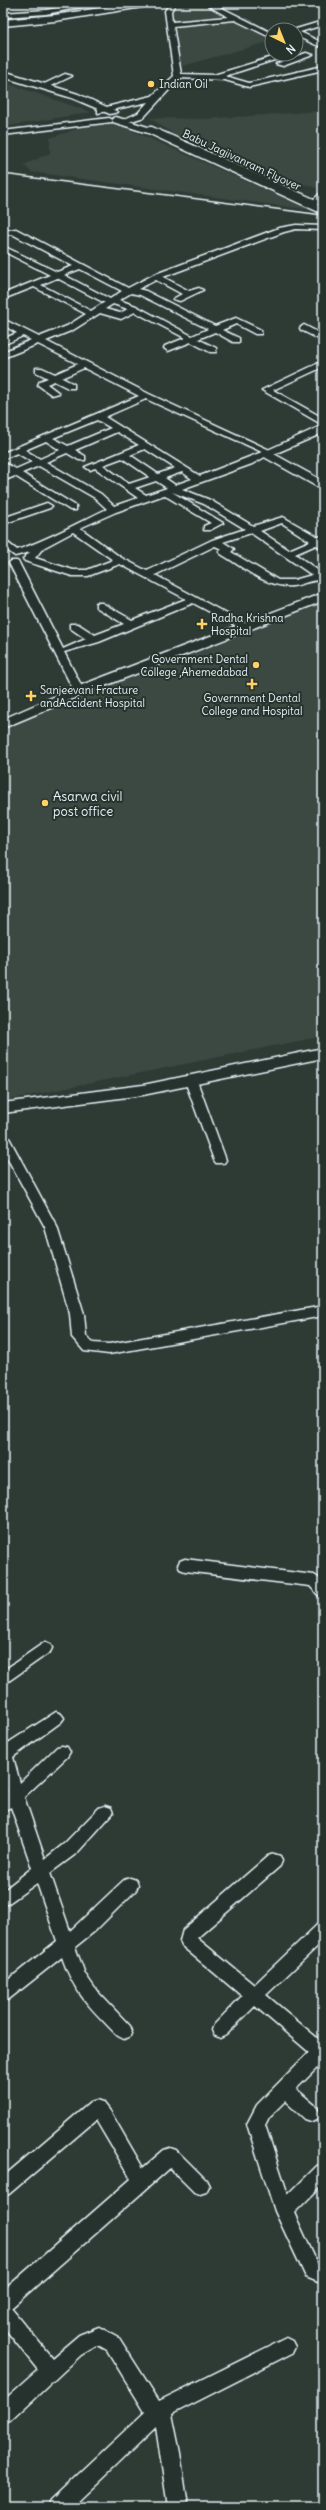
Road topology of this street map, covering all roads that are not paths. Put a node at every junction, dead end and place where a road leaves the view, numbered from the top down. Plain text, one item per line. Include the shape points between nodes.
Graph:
1 (98, 3) edge
2 (132, 3) edge
3 (149, 3) edge
4 (155, 3) edge
5 (159, 3) edge
6 (173, 3) edge
7 (207, 3) edge
8 (168, 11) junction
9 (3, 15) edge
10 (236, 18) junction
11 (3, 19) edge
12 (3, 23) edge
13 (323, 23) edge
14 (169, 24) junction
15 (323, 28) edge
16 (304, 29) edge
17 (304, 30) edge
18 (264, 32) edge
19 (304, 35) edge
20 (323, 36) edge
21 (309, 39) junction
22 (323, 46) edge
23 (304, 54) edge
24 (264, 61) edge
25 (318, 62) edge
26 (250, 65) junction
27 (259, 70) junction
28 (230, 71) junction
29 (3, 74) edge
30 (68, 76) dead end
31 (178, 76) junction
32 (3, 77) edge
33 (214, 77) junction
34 (249, 79) dead end
35 (276, 79) junction
36 (44, 86) junction
37 (155, 98) junction
38 (113, 116) junction
39 (87, 121) junction
40 (149, 129) junction
41 (3, 130) edge
42 (3, 133) edge
43 (3, 137) edge
44 (323, 193) edge
45 (323, 211) edge
46 (323, 228) edge
47 (3, 233) edge
48 (3, 248) edge
49 (80, 266) junction
50 (57, 275) junction
51 (156, 277) junction
52 (34, 284) junction
53 (129, 290) junction
54 (199, 290) dead end
55 (189, 294) junction
56 (3, 297) edge
57 (177, 298) dead end
58 (109, 301) junction
59 (134, 309) junction
60 (99, 310) junction
61 (87, 312) dead end
62 (3, 322) edge
63 (304, 328) dead end
64 (214, 329) junction
65 (258, 332) dead end
66 (23, 333) junction
67 (191, 338) junction
68 (323, 338) edge
69 (236, 340) dead end
70 (38, 341) junction
71 (3, 342) edge
72 (168, 348) dead end
73 (213, 350) dead end
74 (3, 355) edge
75 (84, 364) junction
76 (323, 364) edge
77 (39, 370) dead end
78 (55, 378) junction
79 (71, 386) dead end
80 (55, 393) dead end
81 (146, 396) junction
82 (97, 416) junction
83 (323, 422) edge
84 (73, 426) junction
85 (118, 428) junction
86 (323, 429) edge
87 (323, 432) edge
88 (46, 438) junction
89 (94, 439) junction
90 (146, 446) junction
91 (18, 450) junction
92 (68, 450) junction
93 (269, 454) junction
94 (123, 455) junction
95 (3, 456) edge
96 (82, 458) dead end
97 (40, 462) junction
98 (3, 465) edge
99 (183, 469) junction
100 (16, 473) junction
101 (158, 477) junction
102 (3, 478) edge
103 (200, 480) junction
104 (323, 482) edge
105 (128, 487) junction
106 (175, 489) junction
107 (165, 492) junction
108 (146, 500) junction
109 (47, 506) dead end
110 (73, 508) dead end
111 (112, 510) junction
112 (3, 521) edge
113 (73, 528) junction
114 (207, 528) dead end
115 (252, 530) junction
116 (3, 542) edge
117 (215, 542) junction
118 (321, 542) edge
119 (45, 544) junction
120 (289, 553) junction
121 (10, 557) edge
122 (26, 561) junction
123 (120, 561) junction
124 (147, 575) junction
125 (22, 577) junction
126 (322, 577) edge
127 (323, 593) edge
128 (323, 597) edge
129 (192, 600) junction
130 (99, 605) dead end
131 (132, 625) junction
132 (74, 626) dead end
133 (244, 626) junction
134 (98, 627) dead end
135 (110, 634) junction
136 (95, 640) junction
137 (68, 650) dead end
138 (78, 689) junction
139 (3, 719) edge
140 (3, 724) edge
141 (323, 1053) edge
142 (191, 1081) junction
143 (3, 1108) edge
144 (3, 1138) edge
145 (220, 1160) dead end
146 (323, 1311) edge
147 (185, 1566) dead end
148 (323, 1591) edge
149 (45, 1648) dead end
150 (3, 1679) edge
151 (56, 1718) dead end
152 (4, 1751) edge
153 (62, 1752) dead end
154 (9, 1800) edge
155 (104, 1813) dead end
156 (274, 1861) dead end
157 (41, 1870) junction
158 (130, 1885) dead end
159 (3, 1900) edge
160 (323, 1930) edge
161 (66, 1944) junction
162 (3, 1994) edge
163 (254, 1995) junction
164 (220, 2030) dead end
165 (124, 2031) dead end
166 (322, 2052) edge
167 (284, 2089) junction
168 (311, 2113) dead end
169 (323, 2172) edge
170 (142, 2180) junction
171 (200, 2186) dead end
172 (3, 2188) edge
173 (284, 2212) junction
174 (323, 2275) edge
175 (3, 2303) edge
176 (3, 2312) edge
177 (286, 2347) dead end
178 (51, 2371) junction
179 (160, 2411) junction
180 (3, 2414) edge
181 (58, 2507) edge
182 (178, 2507) edge

1 - 9 street via 46,12
2 - 11 main road
3 - 12 main road via 62,17
4 - 5 main road
5 - 8 street
6 - 8 street
7 - 10 street
8 - 14 street
10 - 14 street
10 - 18 street
13 - 16 street
14 - 31 street
15 - 17 street
19 - 21 street
20 - 21 street
21 - 22 street
23 - 25 street
24 - 26 street
25 - 27 street
25 - 35 street
26 - 27 street
26 - 28 street
27 - 35 street
28 - 33 street
28 - 34 street
29 - 36 main road
30 - 36 street
31 - 33 street
31 - 37 street
32 - 38 main road via 68,97
33 - 35 street via 249,85
36 - 38 main road
37 - 38 street
37 - 38 street via 141,115
38 - 39 street
38 - 40 main road, Babu Jagjivanram Flyover
39 - 41 street
39 - 42 street
39 - 43 street via 74,128
40 - 44 street via 315,202
40 - 45 main road, Babu Jagjivanram Flyover
46 - 51 street via 296,227 282,230
47 - 49 street via 13,231
48 - 50 street
49 - 50 street
49 - 53 street
50 - 52 street
50 - 58 street
51 - 53 street
51 - 55 street
52 - 56 street
52 - 61 street
53 - 58 street
53 - 64 street via 143,293
54 - 55 street
55 - 57 street
58 - 59 street
58 - 60 street
59 - 60 street via 121,316
59 - 67 street
60 - 70 street via 70,328
62 - 66 street
63 - 68 street
64 - 65 street via 236,322
64 - 67 street
64 - 69 street
66 - 70 street
66 - 71 street
67 - 72 street
67 - 73 street
70 - 74 street
70 - 75 street
75 - 78 street
75 - 81 street
76 - 83 street via 266,390
77 - 78 street
78 - 79 street
78 - 80 street via 42,385
81 - 82 street
81 - 93 street
82 - 84 street
82 - 85 street
84 - 88 street
84 - 89 street
85 - 89 street
85 - 90 street
86 - 93 main road
87 - 93 main road
88 - 91 street
88 - 92 street
89 - 92 street
90 - 94 street
90 - 99 street
91 - 95 street
91 - 97 street
92 - 96 street
92 - 97 street
93 - 103 street
93 - 104 main road
94 - 101 street
94 - 105 street via 93,466
97 - 100 street
97 - 111 street via 98,496
98 - 100 street
99 - 101 street
99 - 103 street
100 - 102 street
100 - 110 street
101 - 105 street
101 - 106 street
103 - 106 street
105 - 108 street
106 - 107 street
106 - 115 street via 207,502
107 - 108 street
107 - 114 street via 218,523
108 - 111 street
109 - 112 street
111 - 113 street
113 - 119 street
113 - 123 street
115 - 117 street
115 - 118 street via 283,520
115 - 120 street
116 - 121 street
117 - 124 street
117 - 126 street via 229,549 224,552 276,583 294,583
118 - 120 street
119 - 121 street
119 - 122 street
120 - 126 street
121 - 122 street
121 - 125 street
122 - 123 street via 72,573 88,573
122 - 125 street
123 - 124 street
124 - 129 street
125 - 138 street
127 - 133 main road
128 - 133 main road
129 - 131 street
129 - 133 street
130 - 131 street
131 - 135 street
132 - 136 street
133 - 138 main road
134 - 135 street
135 - 136 street
136 - 137 street
138 - 139 main road
138 - 140 main road
141 - 142 main road
142 - 143 main road
142 - 145 street
144 - 146 street via 51,1227 77,1314 79,1337 84,1346 108,1349
147 - 148 street via 314,1581
149 - 150 street
151 - 152 street
152 - 154 street
153 - 154 street
154 - 157 street
155 - 157 street via 82,1838
156 - 163 street via 189,1935 188,1941
157 - 159 street
157 - 161 street
158 - 161 street via 111,1906
160 - 163 street
161 - 162 street
161 - 165 street via 83,1987
163 - 164 street
163 - 166 street
166 - 167 street
167 - 168 street
167 - 173 street via 263,2112 256,2124
169 - 173 street
170 - 171 street via 170,2156
170 - 172 street via 126,2160 114,2130 98,2108
170 - 175 street
173 - 174 street via 312,2270 319,2276
176 - 178 street
177 - 179 street
178 - 179 street via 85,2341 99,2336 105,2338 119,2353
178 - 180 street
179 - 181 street
179 - 182 street via 171,2453

